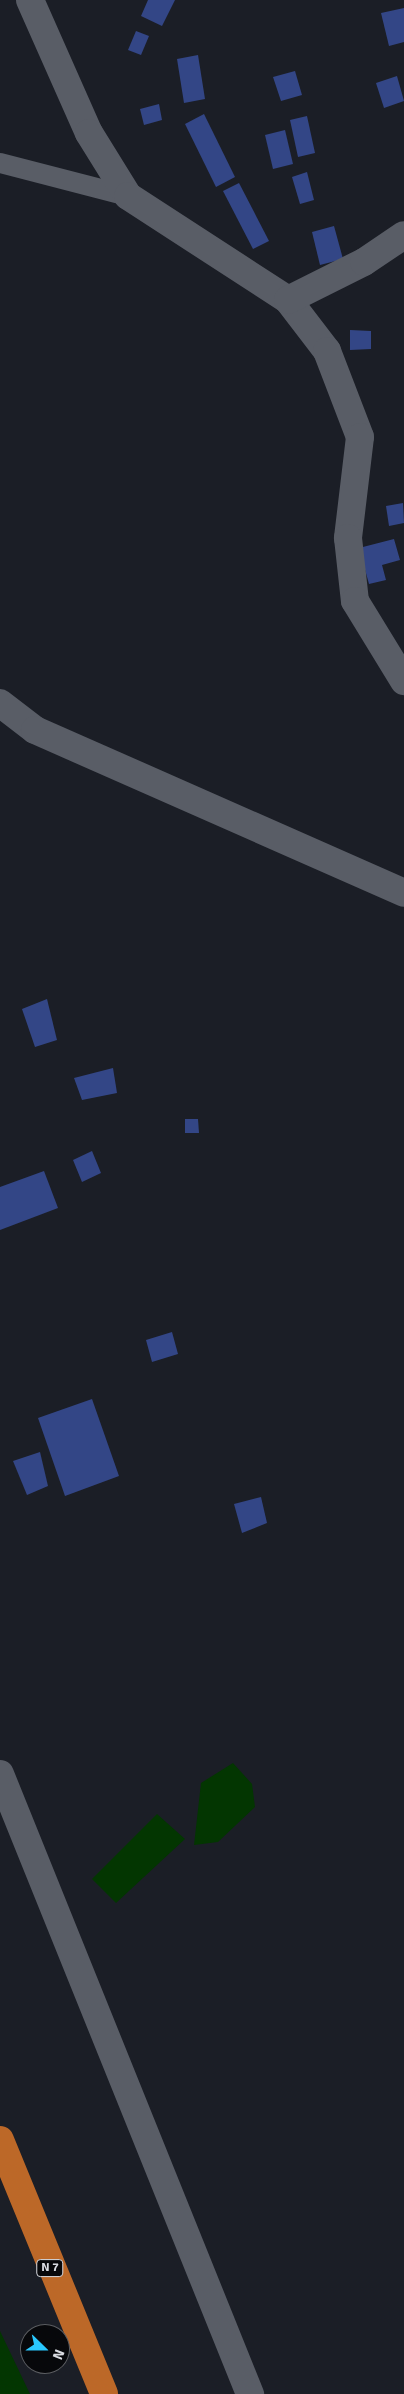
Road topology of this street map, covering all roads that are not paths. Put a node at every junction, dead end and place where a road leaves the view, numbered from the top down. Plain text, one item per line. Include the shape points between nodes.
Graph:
1 (30, 0) edge
2 (0, 163) edge
3 (128, 196) junction
4 (404, 235) edge
5 (288, 300) junction
6 (404, 681) edge
7 (0, 704) edge
8 (404, 894) edge
9 (0, 1774) edge
10 (0, 2140) edge
11 (104, 2394) edge
12 (250, 2394) edge

1 - 3 street via 88,133
2 - 3 lane
3 - 5 street
4 - 5 street via 364,262
5 - 6 street via 327,351 360,437 348,538 355,601
7 - 8 street via 35,730
9 - 12 street
10 - 11 highway, N 7

